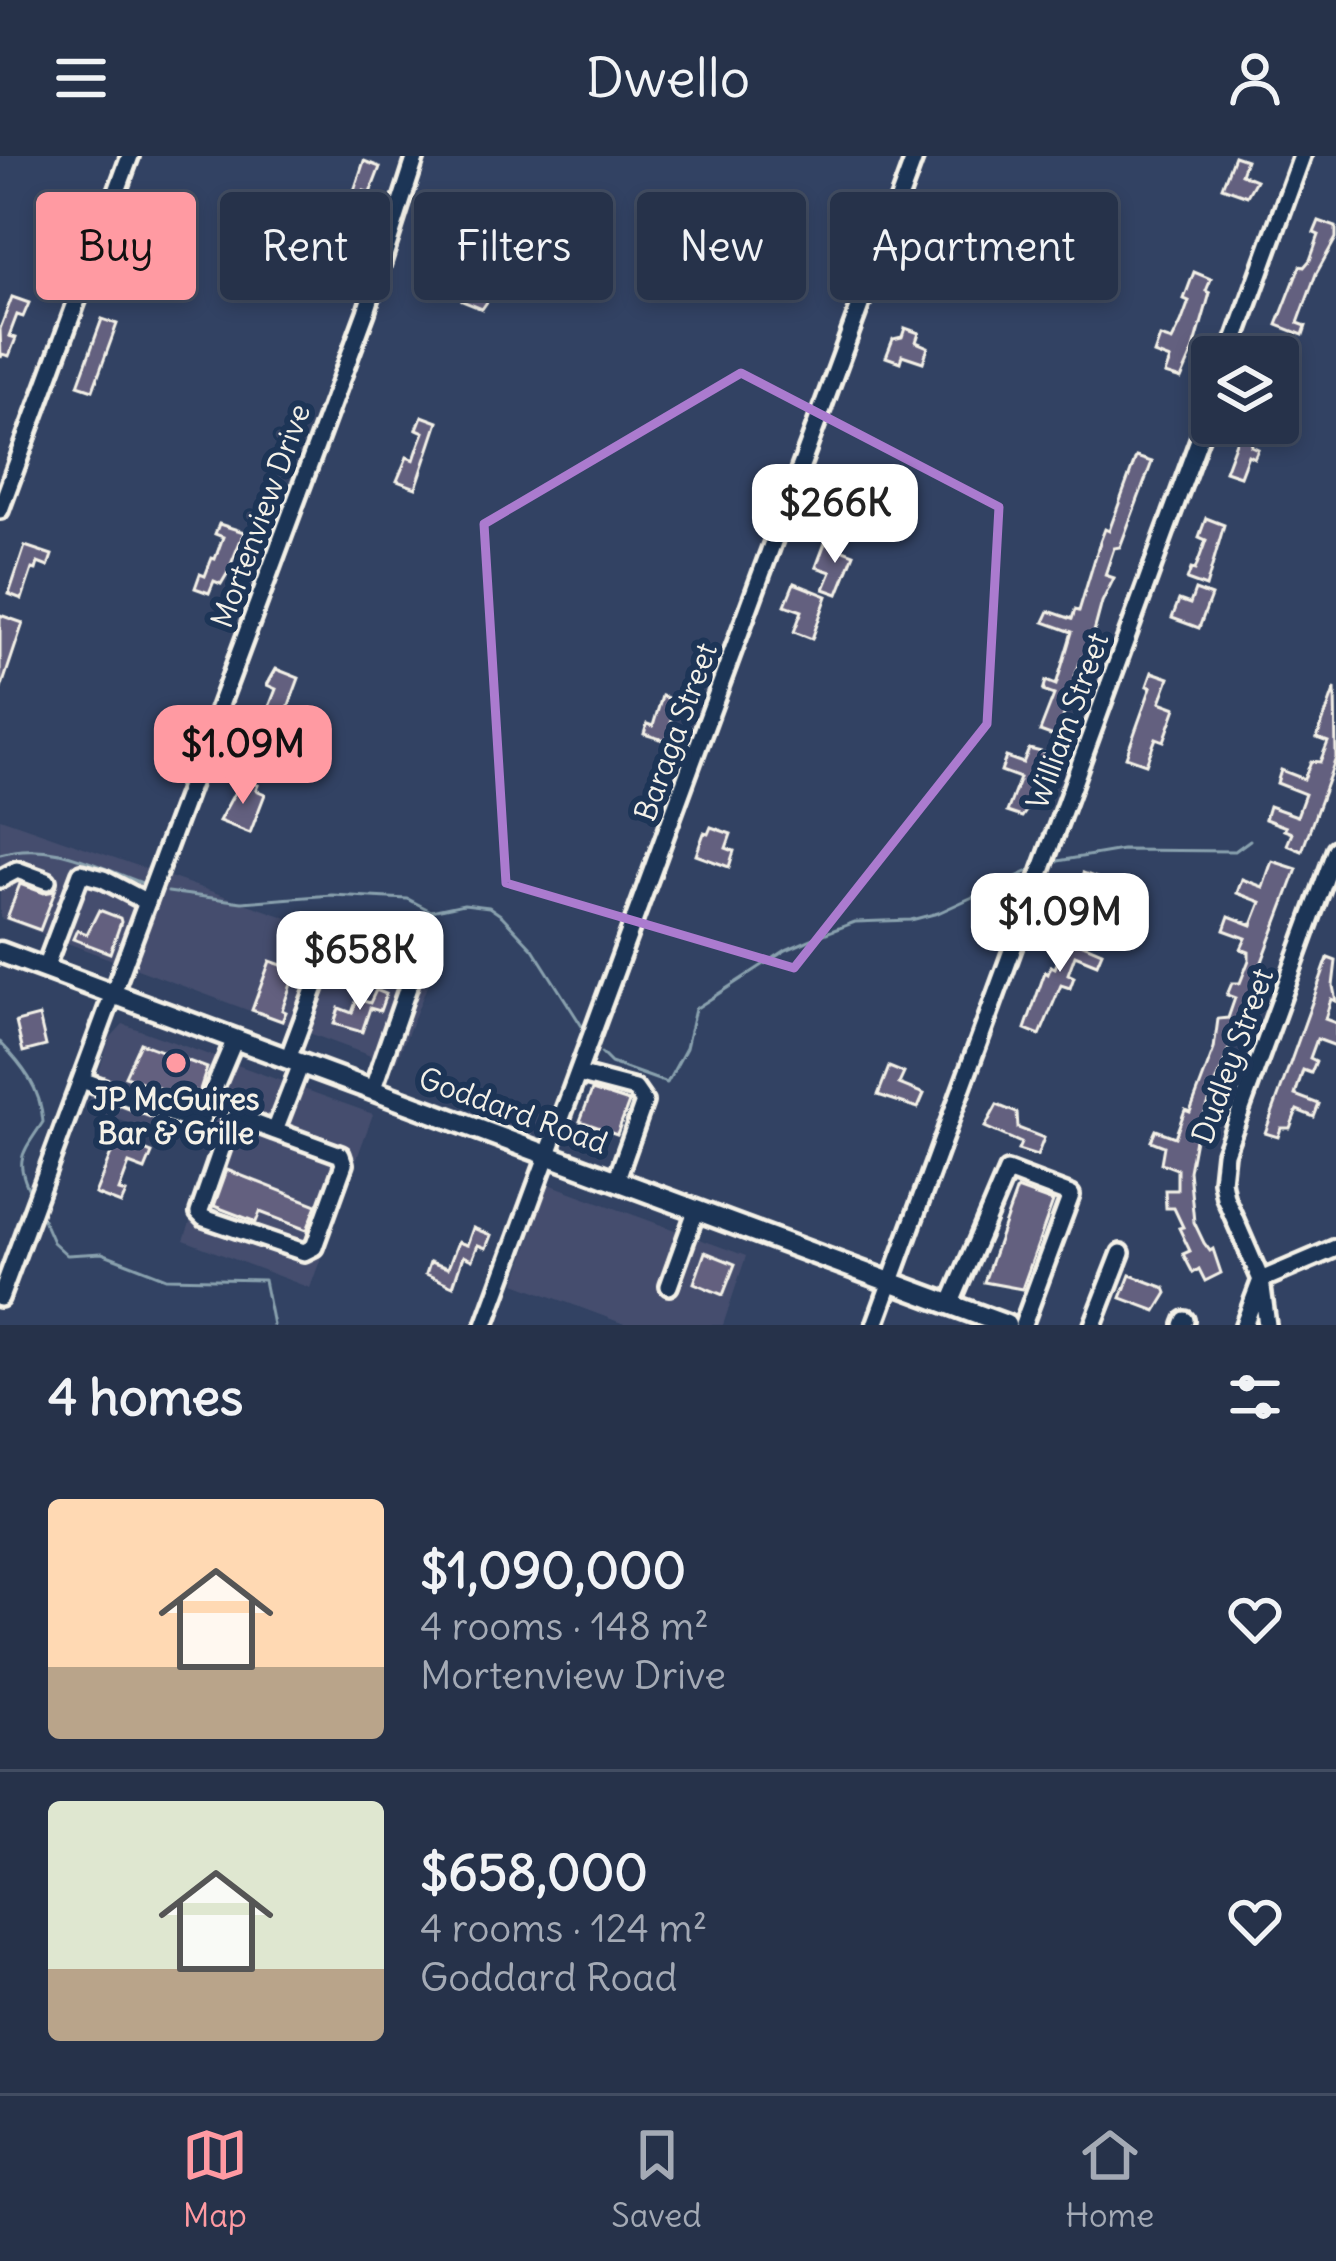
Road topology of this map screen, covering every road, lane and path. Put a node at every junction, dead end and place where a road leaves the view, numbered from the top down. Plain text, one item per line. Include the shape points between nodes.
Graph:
1 (130, 156) edge
2 (416, 156) edge
3 (914, 156) edge
4 (1302, 156) edge
5 (1237, 336) edge
6 (1197, 444) edge
7 (0, 510) edge
8 (1336, 849) edge
9 (0, 879) edge
10 (47, 881) dead end
11 (147, 902) junction
12 (0, 952) edge
13 (416, 964) dead end
14 (45, 968) junction
15 (322, 968) dead end
16 (112, 994) junction
17 (235, 1040) junction
18 (294, 1061) junction
19 (578, 1074) junction
20 (82, 1080) junction
21 (373, 1090) junction
22 (275, 1131) junction
23 (546, 1156) junction
24 (616, 1181) junction
25 (696, 1211) junction
26 (1336, 1248) edge
27 (1121, 1253) dead end
28 (1261, 1280) junction
29 (892, 1283) junction
30 (669, 1286) dead end
31 (0, 1298) edge
32 (950, 1305) junction
33 (485, 1325) edge
34 (874, 1325) edge
35 (1006, 1325) edge
36 (1023, 1325) edge
37 (1093, 1325) edge
38 (1244, 1325) edge
39 (1267, 1325) edge

1 - 7 street
2 - 11 street, Mortenview Drive via 366,313
3 - 19 street, Baraga Street
4 - 5 street
6 - 29 street, William Street
8 - 28 street, Dudley Street via 1222,1165 1226,1197
9 - 10 street via 17,870
11 - 14 street via 88,874 78,878
11 - 16 street, Mortenview Drive
12 - 14 main road, Goddard Road
13 - 21 street
14 - 16 main road, Goddard Road
15 - 18 street
16 - 17 main road, Goddard Road
16 - 20 street, Mortenview Drive
17 - 18 main road, Goddard Road
17 - 20 street via 199,1124
18 - 21 main road, Goddard Road
18 - 22 street
19 - 23 street, Baraga Street
19 - 24 street via 635,1089 644,1102
20 - 31 street, Mortenview Drive
21 - 23 main road, Goddard Road
22 - 22 street via 231,1121 199,1213 304,1252 314,1247 344,1164 341,1155
23 - 24 main road, Goddard Road
23 - 33 street, Baraga Street
24 - 25 main road, Goddard Road
25 - 29 main road, Goddard Road
25 - 30 street
26 - 28 street
27 - 37 street
28 - 38 street
28 - 39 street, Dudley Street
29 - 32 main road, Goddard Road
29 - 34 street, William Street
32 - 35 main road, Goddard Road
32 - 36 street via 1007,1171 1071,1195

